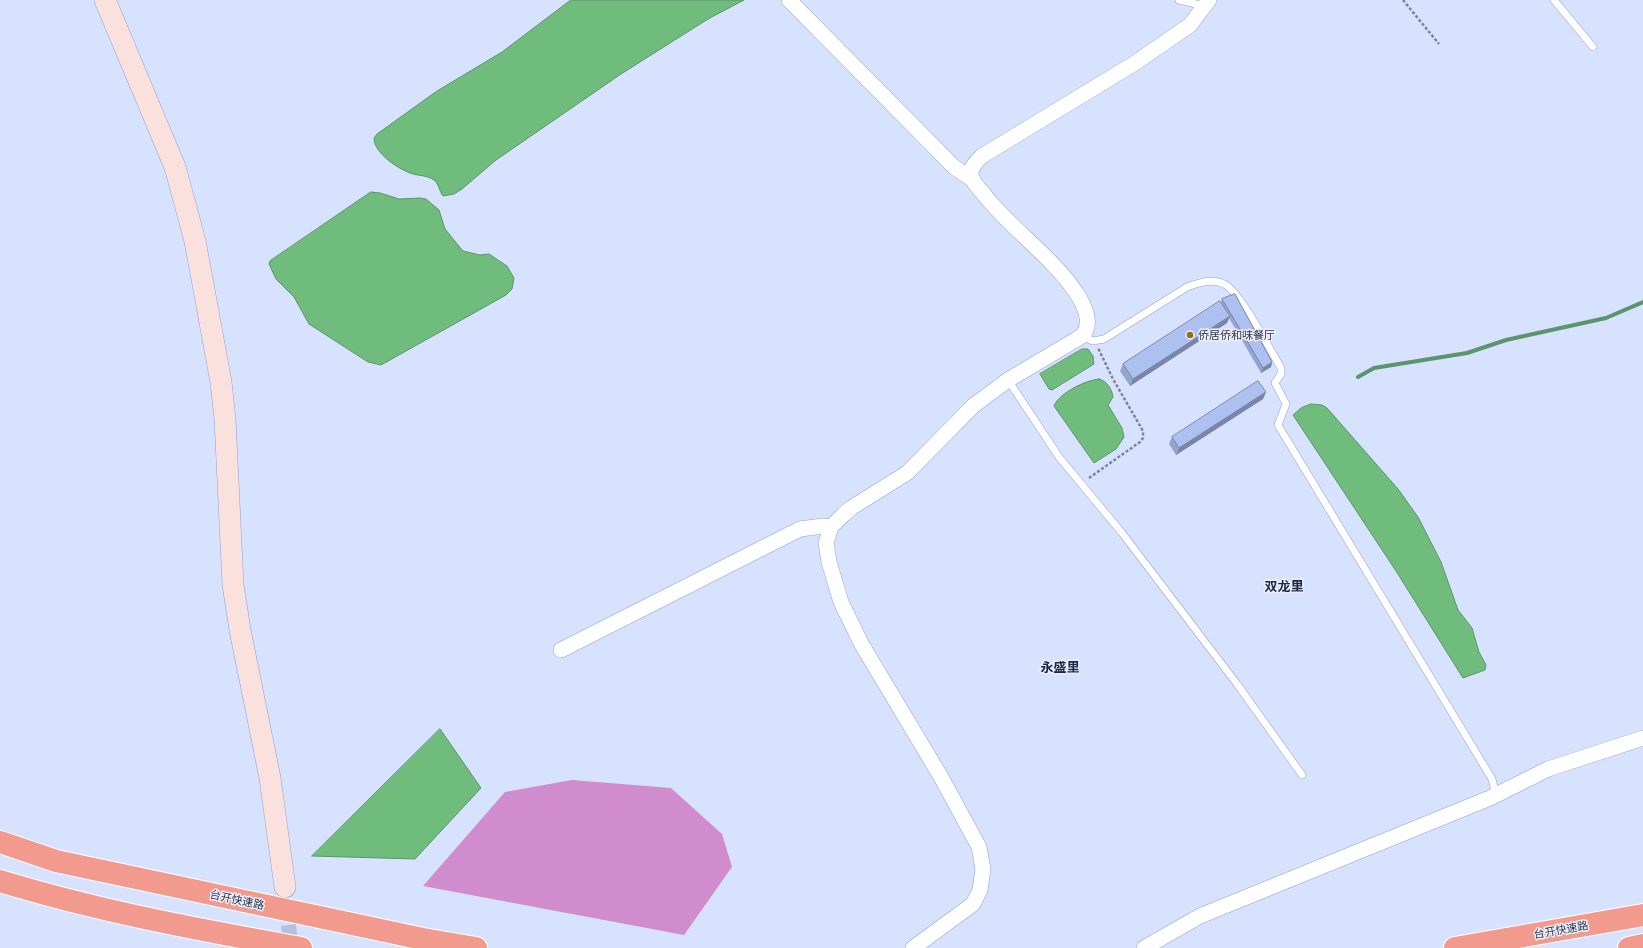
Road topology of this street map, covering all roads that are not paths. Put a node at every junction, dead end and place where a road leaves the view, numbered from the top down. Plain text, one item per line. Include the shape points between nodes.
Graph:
1 (105, 0) edge
2 (789, 0) edge
3 (1179, 0) edge
4 (1554, 0) edge
5 (1207, 3) edge
6 (1593, 47) dead end
7 (973, 180) junction
8 (1089, 338) junction
9 (1008, 380) junction
10 (830, 527) junction
11 (561, 650) dead end
12 (1643, 738) edge
13 (1302, 776) dead end
14 (1496, 795) junction
15 (0, 842) edge
16 (0, 881) edge
17 (285, 887) tunnel mouth
18 (1643, 915) edge
19 (1643, 945) edge
20 (301, 948) edge
21 (476, 948) edge
22 (913, 948) edge
23 (1144, 948) edge
24 (1455, 948) edge
25 (1629, 948) edge

1 - 17 street via 174,167 196,247 221,382 233,585 270,778
2 - 7 street via 954,167
3 - 5 lane
4 - 6 lane
5 - 7 street via 1190,25 982,156 974,164 971,174
7 - 8 street via 993,207 1060,273 1078,296 1084,306 1088,322 1086,332
8 - 9 street
8 - 14 lane via 1104,339 1187,287 1198,283 1216,282 1233,290 1281,368 1275,383 1286,404 1278,425 1492,779
9 - 10 street via 973,406 907,474 851,508
9 - 13 lane via 1059,457 1122,533 1218,659
10 - 11 street via 800,529
10 - 22 street via 826,543 841,602 862,644 941,777 979,847 982,858 980,890 973,904
12 - 14 street via 1548,769
14 - 23 street via 1200,916
15 - 21 highway, 台开快速路 via 56,862
16 - 20 highway via 52,897 188,927
18 - 24 highway, 台开快速路
19 - 25 highway

